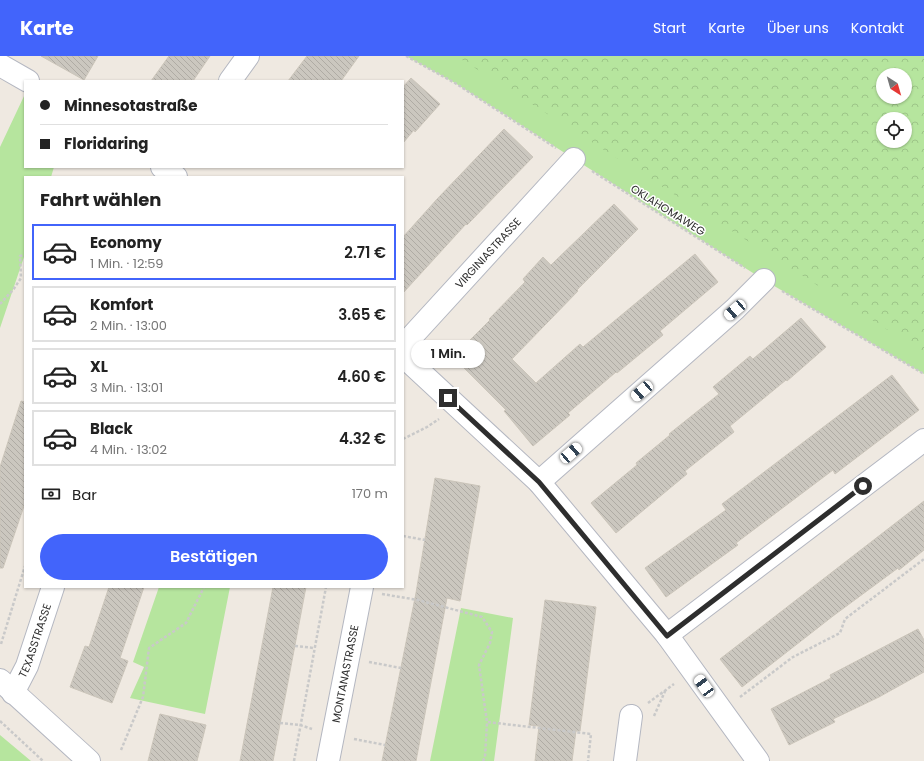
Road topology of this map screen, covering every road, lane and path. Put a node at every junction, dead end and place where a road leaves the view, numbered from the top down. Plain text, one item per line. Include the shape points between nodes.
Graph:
1 (248, 56) edge
2 (406, 56) edge
3 (0, 65) edge
4 (26, 80) edge
5 (231, 80) edge
6 (574, 159) junction
7 (24, 255) edge
8 (764, 280) junction
9 (0, 304) edge
10 (404, 345) edge
11 (404, 357) edge
12 (924, 374) edge
13 (440, 418) dead end
14 (404, 438) edge
15 (924, 440) edge
16 (539, 482) junction
17 (404, 536) edge
18 (425, 540) dead end
19 (924, 559) edge
20 (24, 569) edge
21 (53, 588) edge
22 (204, 588) edge
23 (326, 588) edge
24 (362, 589) edge
25 (667, 636) junction
26 (1, 644) dead end
27 (295, 646) dead end
28 (314, 648) junction
29 (348, 658) junction
30 (401, 668) dead end
31 (6, 687) edge
32 (736, 700) dead end
33 (631, 716) dead end
34 (0, 721) edge
35 (487, 722) junction
36 (280, 723) dead end
37 (300, 725) junction
38 (334, 735) junction
39 (385, 745) dead end
40 (121, 750) dead end
41 (43, 761) edge
42 (89, 761) edge
43 (294, 761) edge
44 (328, 761) edge
45 (483, 761) edge
46 (588, 761) edge
47 (625, 761) edge
48 (758, 761) edge

1 - 5 street
2 - 6 path, OKLAHOMAWEG via 455,83
3 - 4 street
6 - 8 path, OKLAHOMAWEG
6 - 10 street, VIRGINIASTRASSE
7 - 9 path via 20,256 21,278
8 - 12 path, OKLAHOMAWEG
8 - 16 street via 735,310
11 - 16 street
13 - 14 path
15 - 25 street
16 - 25 street
17 - 18 path
19 - 32 path via 845,619 840,633 793,657
20 - 26 path
21 - 31 street, TEXASSTRASSE via 27,666
22 - 40 path via 186,623 149,648 143,697
23 - 28 path
24 - 29 street, MONTANASTRASSE
24 - 35 path via 418,600 482,617 492,632 490,643 479,665
25 - 48 street
27 - 28 path
28 - 37 path
29 - 30 path
29 - 38 street, MONTANASTRASSE
31 - 42 street
33 - 47 street
34 - 41 path
35 - 45 path
35 - 46 path via 591,734
36 - 37 path
37 - 38 path
37 - 43 path
38 - 39 path
38 - 44 street, MONTANASTRASSE

